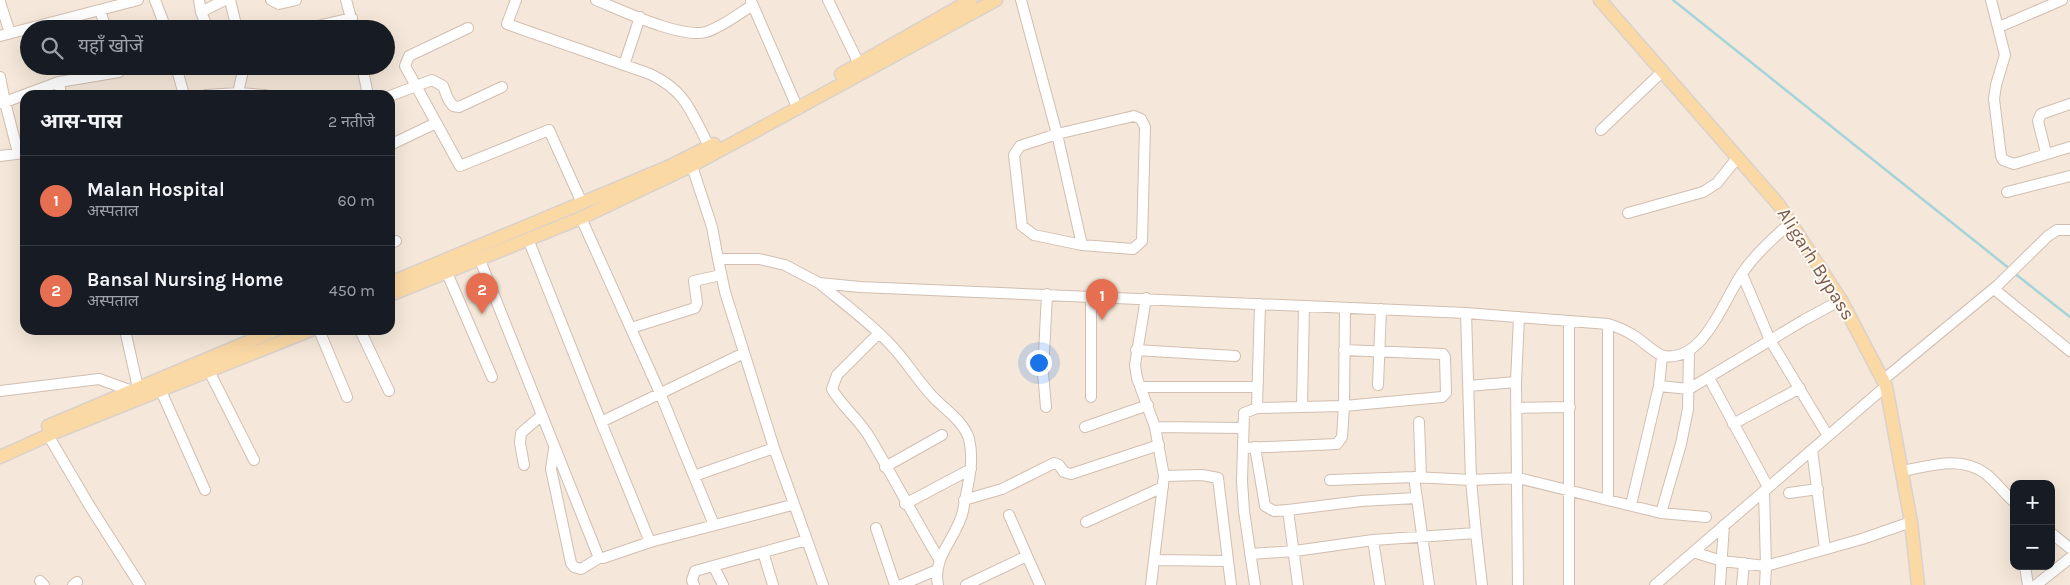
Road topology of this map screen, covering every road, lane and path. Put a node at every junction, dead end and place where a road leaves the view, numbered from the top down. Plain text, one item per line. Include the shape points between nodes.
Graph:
1 (138, 0) edge
2 (155, 0) edge
3 (199, 0) edge
4 (225, 0) edge
5 (230, 0) edge
6 (271, 0) edge
7 (296, 0) edge
8 (346, 0) edge
9 (516, 0) edge
10 (596, 0) edge
11 (828, 0) edge
12 (971, 0) edge
13 (996, 0) edge
14 (1021, 0) edge
15 (1600, 0) edge
16 (1991, 0) edge
17 (2061, 0) edge
18 (0, 2) edge
19 (752, 3) edge
20 (100, 10) junction
21 (201, 12) junction
22 (640, 17) junction
23 (352, 18) joint
24 (62, 20) edge
25 (103, 20) edge
26 (163, 20) edge
27 (204, 20) edge
28 (236, 20) edge
29 (343, 20) edge
30 (1999, 27) junction
31 (468, 28) dead end
32 (20, 31) edge
33 (5, 35) edge
34 (860, 64) junction
35 (624, 65) junction
36 (1663, 71) junction
37 (100, 75) edge
38 (178, 75) edge
39 (242, 75) edge
40 (364, 75) edge
41 (0, 77) edge
42 (59, 82) junction
43 (414, 86) junction
44 (502, 87) dead end
45 (36, 90) edge
46 (61, 90) edge
47 (183, 90) edge
48 (239, 90) edge
49 (367, 90) edge
50 (395, 94) edge
51 (20, 96) edge
52 (2, 102) edge
53 (2070, 104) edge
54 (796, 105) junction
55 (436, 123) junction
56 (1601, 130) dead end
57 (1057, 134) junction
58 (395, 144) edge
59 (709, 146) junction
60 (2070, 147) edge
61 (20, 148) edge
62 (20, 153) edge
63 (2046, 153) junction
64 (0, 156) edge
65 (1738, 157) junction
66 (691, 161) junction
67 (2070, 176) edge
68 (2007, 192) dead end
69 (582, 203) junction
70 (1628, 214) dead end
71 (580, 218) junction
72 (1791, 222) junction
73 (2068, 228) edge
74 (528, 239) junction
75 (1082, 245) junction
76 (718, 259) junction
77 (480, 260) junction
78 (447, 273) junction
79 (1742, 274) junction
80 (721, 275) junction
81 (395, 281) edge
82 (819, 283) junction
83 (1996, 287) junction
84 (395, 293) edge
85 (1047, 294) junction
86 (1091, 296) junction
87 (1146, 298) junction
88 (1841, 300) junction
89 (1260, 304) junction
90 (1304, 306) junction
91 (1345, 308) junction
92 (1381, 309) junction
93 (1466, 313) junction
94 (1518, 317) junction
95 (1569, 321) junction
96 (1608, 324) junction
97 (631, 328) junction
98 (879, 333) junction
99 (126, 335) edge
100 (264, 335) edge
101 (299, 335) edge
102 (321, 335) edge
103 (362, 335) edge
104 (1770, 340) junction
105 (1136, 350) junction
106 (1344, 350) junction
107 (1380, 350) junction
108 (2070, 351) edge
109 (1689, 352) junction
110 (744, 353) junction
111 (1235, 356) dead end
112 (1662, 356) junction
113 (209, 371) junction
114 (492, 377) dead end
115 (1709, 378) junction
116 (1516, 382) junction
117 (1884, 383) junction
118 (1378, 385) dead end
119 (1468, 386) junction
120 (1659, 386) junction
121 (1142, 387) junction
122 (1257, 387) junction
123 (1800, 388) junction
124 (1689, 389) junction
125 (135, 390) junction
126 (162, 391) junction
127 (389, 391) dead end
128 (0, 392) edge
129 (660, 393) junction
130 (347, 396) dead end
131 (1091, 397) dead end
132 (1148, 405) junction
133 (1302, 406) junction
134 (1344, 406) junction
135 (1046, 407) dead end
136 (1570, 407) junction
137 (1257, 408) junction
138 (1516, 408) junction
139 (541, 416) junction
140 (601, 422) junction
141 (1419, 422) dead end
142 (1733, 424) junction
143 (1085, 427) dead end
144 (1155, 427) junction
145 (1243, 428) junction
146 (48, 435) junction
147 (942, 435) dead end
148 (1828, 436) junction
149 (1158, 445) junction
150 (0, 447) edge
151 (1255, 447) junction
152 (774, 448) junction
153 (1244, 448) junction
154 (554, 449) junction
155 (1812, 450) junction
156 (0, 456) edge
157 (254, 460) dead end
158 (524, 465) dead end
159 (885, 467) junction
160 (971, 469) junction
161 (1902, 471) junction
162 (694, 476) junction
163 (1164, 476) junction
164 (1417, 477) junction
165 (1518, 478) junction
166 (1330, 480) dead end
167 (1471, 480) junction
168 (1163, 487) junction
169 (1766, 489) junction
170 (1818, 489) junction
171 (205, 490) dead end
172 (1570, 491) junction
173 (1789, 493) dead end
174 (1416, 498) junction
175 (964, 500) junction
176 (1608, 500) junction
177 (2010, 501) edge
178 (905, 504) junction
179 (792, 505) junction
180 (1631, 505) junction
181 (1288, 510) junction
182 (1661, 513) junction
183 (1009, 515) dead end
184 (1706, 517) dead end
185 (1086, 522) dead end
186 (1911, 522) junction
187 (714, 525) junction
188 (1724, 525) junction
189 (876, 528) dead end
190 (1476, 533) junction
191 (1422, 535) junction
192 (2055, 536) edge
193 (807, 540) junction
194 (1373, 540) junction
195 (650, 542) junction
196 (1825, 548) junction
197 (2070, 548) edge
198 (1295, 551) junction
199 (763, 552) junction
200 (1693, 552) junction
201 (1250, 554) junction
202 (1027, 556) junction
203 (599, 558) junction
204 (2070, 558) edge
205 (1156, 560) junction
206 (1722, 560) junction
207 (1227, 561) junction
208 (1744, 563) junction
209 (938, 564) junction
210 (714, 566) junction
211 (1766, 566) junction
212 (2026, 570) edge
213 (1668, 573) junction
214 (985, 581) edge
215 (140, 585) edge
216 (694, 585) edge
217 (723, 585) edge
218 (773, 585) edge
219 (823, 585) edge
220 (895, 585) edge
221 (901, 585) edge
222 (938, 585) edge
223 (966, 585) edge
224 (1040, 585) edge
225 (1151, 585) edge
226 (1231, 585) edge
227 (1255, 585) edge
228 (1298, 585) edge
229 (1380, 585) edge
230 (1429, 585) edge
231 (1482, 585) edge
232 (1518, 585) edge
233 (1570, 585) edge
234 (1655, 585) edge
235 (1668, 585) edge
236 (1720, 585) edge
237 (1742, 585) edge
238 (1765, 585) edge
239 (1918, 585) edge
240 (2028, 585) edge
241 (2036, 585) edge

1 - 20 street
2 - 26 street
3 - 21 street
4 - 21 street
5 - 28 street
6 - 7 street via 279,4
8 - 23 street
9 - 35 street via 507,24
10 - 22 street
11 - 34 street
12 - 34 main road
13 - 54 main road
14 - 57 street
15 - 36 main road, Aligarh Bypass
16 - 30 street
17 - 30 street
18 - 33 street
19 - 22 street via 706,32 677,31
19 - 54 street
20 - 24 street
20 - 25 street
21 - 27 street
22 - 35 street
23 - 29 street
30 - 63 street via 2005,55 1994,99 2001,156 2014,164
31 - 43 street via 409,56 405,66
32 - 33 street
34 - 54 main road
35 - 59 street via 669,83 683,98
36 - 56 street
36 - 65 main road, Aligarh Bypass
37 - 42 street
38 - 47 street
39 - 48 street
40 - 49 street
41 - 52 street
42 - 45 street
42 - 46 street
43 - 44 street via 432,80 437,82 443,86 453,106 459,107
43 - 50 street
43 - 55 street
51 - 52 street
52 - 61 street
53 - 63 street via 2041,114 2038,121
54 - 59 main road
54 - 66 main road
55 - 58 street
55 - 69 street via 460,166 549,130
57 - 75 street
57 - 75 street via 1016,150 1021,221 1026,231 1034,235
57 - 75 street via 1134,116 1141,119 1145,127 1142,240 1133,249
59 - 66 main road
60 - 63 street
62 - 64 street
65 - 70 street via 1717,183 1702,192
65 - 72 main road, Aligarh Bypass
66 - 69 main road
66 - 71 main road
66 - 76 street via 712,227
67 - 68 street
69 - 81 main road
71 - 74 main road
71 - 97 street
72 - 79 street via 1758,252
72 - 88 main road, Aligarh Bypass
73 - 83 street via 2048,236
74 - 77 main road
74 - 140 street
76 - 80 street
76 - 82 street via 759,259 785,265
77 - 78 main road
77 - 139 street
78 - 84 main road
78 - 114 street
79 - 104 street
79 - 109 street via 1703,339
80 - 97 street via 694,282 695,308
80 - 110 street
82 - 85 street
82 - 98 street
83 - 108 street
83 - 117 street
85 - 86 street
85 - 135 street via 1043,373
86 - 87 street
86 - 131 street
87 - 89 street
87 - 105 street
88 - 104 street
88 - 117 main road, Aligarh Bypass
89 - 90 street
89 - 122 street
90 - 91 street
90 - 133 street
91 - 92 street
91 - 106 street
92 - 93 street
92 - 107 street
93 - 94 street
93 - 119 street
94 - 95 street
94 - 116 street
95 - 96 street
95 - 136 street
96 - 112 street via 1622,329
96 - 176 street
97 - 129 street
98 - 159 street via 837,375 832,389 860,422
98 - 160 street via 934,398 958,420 968,436 972,452
99 - 125 street
100 - 125 main road
101 - 113 main road
102 - 130 street
103 - 127 street
104 - 115 street
104 - 123 street
105 - 111 street
105 - 121 street via 1134,365
106 - 107 street
106 - 134 street
107 - 118 street
107 - 134 street via 1443,354 1446,394 1442,397
109 - 112 street
109 - 124 street
110 - 129 street
110 - 152 street
112 - 120 street
113 - 126 main road
113 - 157 street
115 - 124 street
115 - 142 street
116 - 119 street
116 - 138 street
117 - 148 street
117 - 161 main road, Aligarh Bypass
119 - 167 street
120 - 124 street
120 - 180 street
121 - 122 street
121 - 132 street
122 - 137 street
123 - 142 street
123 - 148 street
124 - 182 street via 1681,444
125 - 128 street via 99,379
125 - 150 main road
126 - 146 main road
126 - 171 street
129 - 140 street
129 - 162 street
132 - 143 street
132 - 144 street
133 - 134 street
133 - 137 street
134 - 151 street via 1342,437 1337,444
136 - 138 street
136 - 172 street
137 - 145 street via 1244,413
138 - 165 street
139 - 154 street
139 - 158 street via 520,433
140 - 195 street
141 - 164 street
142 - 169 street
144 - 145 street
144 - 149 street
145 - 153 street
146 - 156 main road
146 - 215 street
147 - 159 street
148 - 155 street
149 - 163 street
149 - 175 street via 1071,474 1054,463 1002,489
151 - 153 street
151 - 181 street via 1264,506 1274,511
152 - 162 street
152 - 179 street
153 - 201 street via 1244,511
154 - 203 street
154 - 203 street via 552,469 571,563 582,569
155 - 169 street
155 - 170 street
159 - 178 street
160 - 175 street
160 - 178 street
161 - 177 street via 1953,462 1971,465 1986,474
161 - 186 main road, Aligarh Bypass
162 - 187 street
163 - 168 street
163 - 207 street via 1202,474 1218,478
164 - 166 street
164 - 167 street
164 - 174 street
165 - 167 street
165 - 172 street
165 - 232 street
167 - 190 street
168 - 185 street
168 - 205 street
169 - 188 street
169 - 211 street
170 - 173 street
170 - 196 street
172 - 176 street
172 - 233 street
174 - 181 street
174 - 191 street
175 - 209 street via 957,527
176 - 180 street
178 - 209 street
179 - 187 street
179 - 193 street
180 - 182 street
181 - 198 street
182 - 184 street
183 - 202 street
186 - 196 street
186 - 239 main road, Aligarh Bypass
187 - 195 street
188 - 200 street
188 - 206 street
189 - 220 street
190 - 191 street
190 - 231 street
191 - 194 street
191 - 230 street
192 - 197 street
193 - 199 street
193 - 219 street
194 - 198 street
194 - 229 street
195 - 203 street
196 - 211 street
198 - 201 street
198 - 228 street
199 - 210 street
199 - 218 street
200 - 206 street
200 - 213 street
201 - 227 street
202 - 214 street
202 - 224 street
204 - 241 street
205 - 207 street
205 - 225 street
206 - 208 street
206 - 236 street
207 - 226 street
208 - 211 street
208 - 237 street
209 - 221 street
209 - 222 street
210 - 216 street via 695,572
210 - 217 street
211 - 238 street
212 - 240 street
213 - 234 street
213 - 235 street
214 - 223 street

